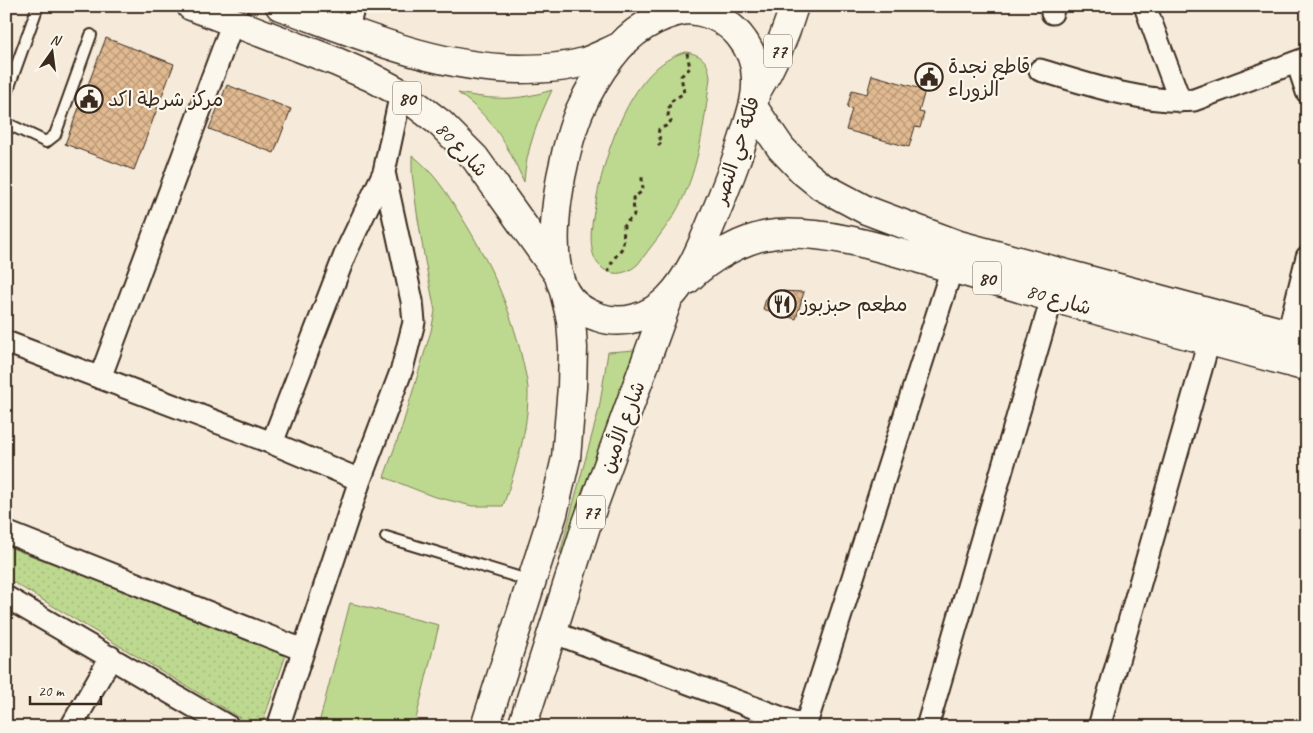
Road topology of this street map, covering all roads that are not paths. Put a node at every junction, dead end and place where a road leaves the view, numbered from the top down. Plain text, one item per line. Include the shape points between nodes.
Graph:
1 (38, 6) edge
2 (191, 6) edge
3 (280, 6) edge
4 (658, 6) edge
5 (794, 6) edge
6 (1145, 6) edge
7 (350, 18) edge
8 (234, 22) junction
9 (91, 35) dead end
10 (626, 41) junction
11 (1302, 60) edge
12 (1040, 70) dead end
13 (1307, 92) edge
14 (401, 93) junction
15 (6, 96) edge
16 (755, 100) junction
17 (1180, 101) junction
18 (6, 123) edge
19 (384, 172) junction
20 (1307, 257) edge
21 (952, 268) junction
22 (561, 283) junction
23 (672, 295) junction
24 (1052, 298) junction
25 (1297, 336) edge
26 (1210, 340) junction
27 (6, 342) edge
28 (1307, 367) edge
29 (100, 378) junction
30 (272, 442) junction
31 (360, 480) junction
32 (6, 532) edge
33 (386, 537) dead end
34 (532, 582) junction
35 (6, 597) edge
36 (552, 632) junction
37 (302, 650) junction
38 (112, 657) junction
39 (71, 727) edge
40 (229, 727) edge
41 (278, 727) edge
42 (485, 727) edge
43 (522, 727) edge
44 (805, 727) edge
45 (927, 727) edge
46 (1099, 727) edge

1 - 15 lane
2 - 8 main road, شارع 80 / 80
3 - 7 main road, 80
4 - 10 main road
5 - 16 main road, 77 via 779,49
6 - 17 street
7 - 10 main road, 80 via 424,56 496,68 542,69 583,62
8 - 14 main road, شارع 80 / 80 via 337,62
8 - 29 street
9 - 18 lane via 55,135 46,142
10 - 16 main road, فلكة حي النصر via 650,22 673,12 692,10 722,19 749,50 756,77
10 - 22 main road, فلكة حي النصر via 608,60 591,88 565,158 556,223 556,260
11 - 13 street
11 - 17 street via 1194,100
12 - 17 street via 1138,96
14 - 19 street
14 - 22 main road, شارع 80 / 80 via 440,123 475,158
16 - 23 main road, فلكة حي النصر via 729,182 702,243
16 - 25 main road, شارع 80 / 80 via 781,148 805,174 820,186 866,210 959,245
19 - 30 street via 346,252
19 - 31 street via 414,322 402,369
20 - 25 street
21 - 23 main road, شارع 80 / 80 via 850,241 774,234 738,245 711,260
21 - 24 main road, شارع 80 / 80
21 - 44 street
22 - 23 main road, فلكة حي النصر via 574,304 587,313 621,321 645,316
22 - 34 main road, شارع الأمين / 77 via 571,320 573,348 566,458
23 - 36 main road, شارع الأمين / 77 via 590,515
24 - 26 main road, شارع 80 / 80
24 - 45 street
26 - 28 main road, شارع 80 / 80
26 - 46 street
27 - 29 street
29 - 30 street
30 - 31 street
31 - 37 street
32 - 37 street
33 - 34 lane
34 - 42 main road, شارع الأمين / 77
35 - 38 street
36 - 43 main road, شارع الأمين / 77
36 - 44 street
37 - 41 street
38 - 39 street
38 - 40 street

